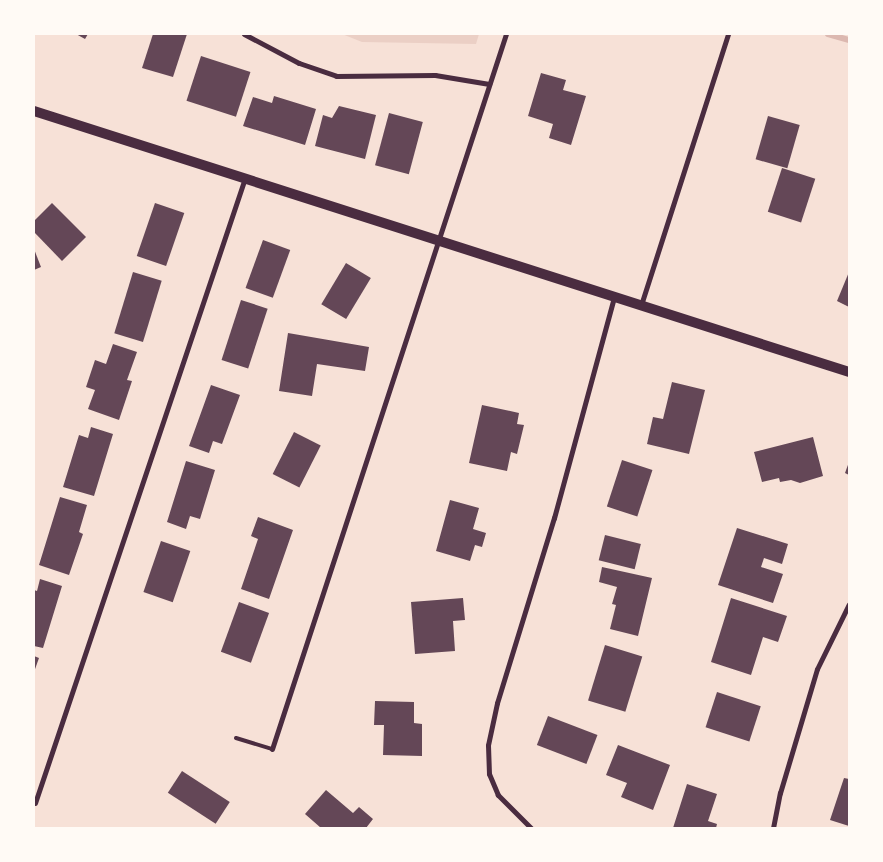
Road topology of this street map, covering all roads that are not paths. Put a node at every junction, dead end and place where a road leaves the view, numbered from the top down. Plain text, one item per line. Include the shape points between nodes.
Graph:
1 (244, 34) edge
2 (506, 34) edge
3 (728, 34) edge
4 (489, 84) junction
5 (34, 111) edge
6 (245, 178) junction
7 (438, 240) junction
8 (615, 297) junction
9 (641, 305) junction
10 (849, 372) edge
11 (849, 604) edge
12 (236, 738) dead end
13 (272, 749) joint
14 (35, 803) dead end
15 (531, 828) edge
16 (773, 828) edge

1 - 4 street via 299,63 336,76 435,75
2 - 4 street
3 - 9 street
4 - 7 street
5 - 6 main road
6 - 7 main road
6 - 14 street
7 - 8 main road
7 - 13 street
8 - 9 main road
8 - 15 street via 554,518 497,703 488,745 489,774 498,795
9 - 10 main road
11 - 16 street via 817,669
12 - 13 lane

